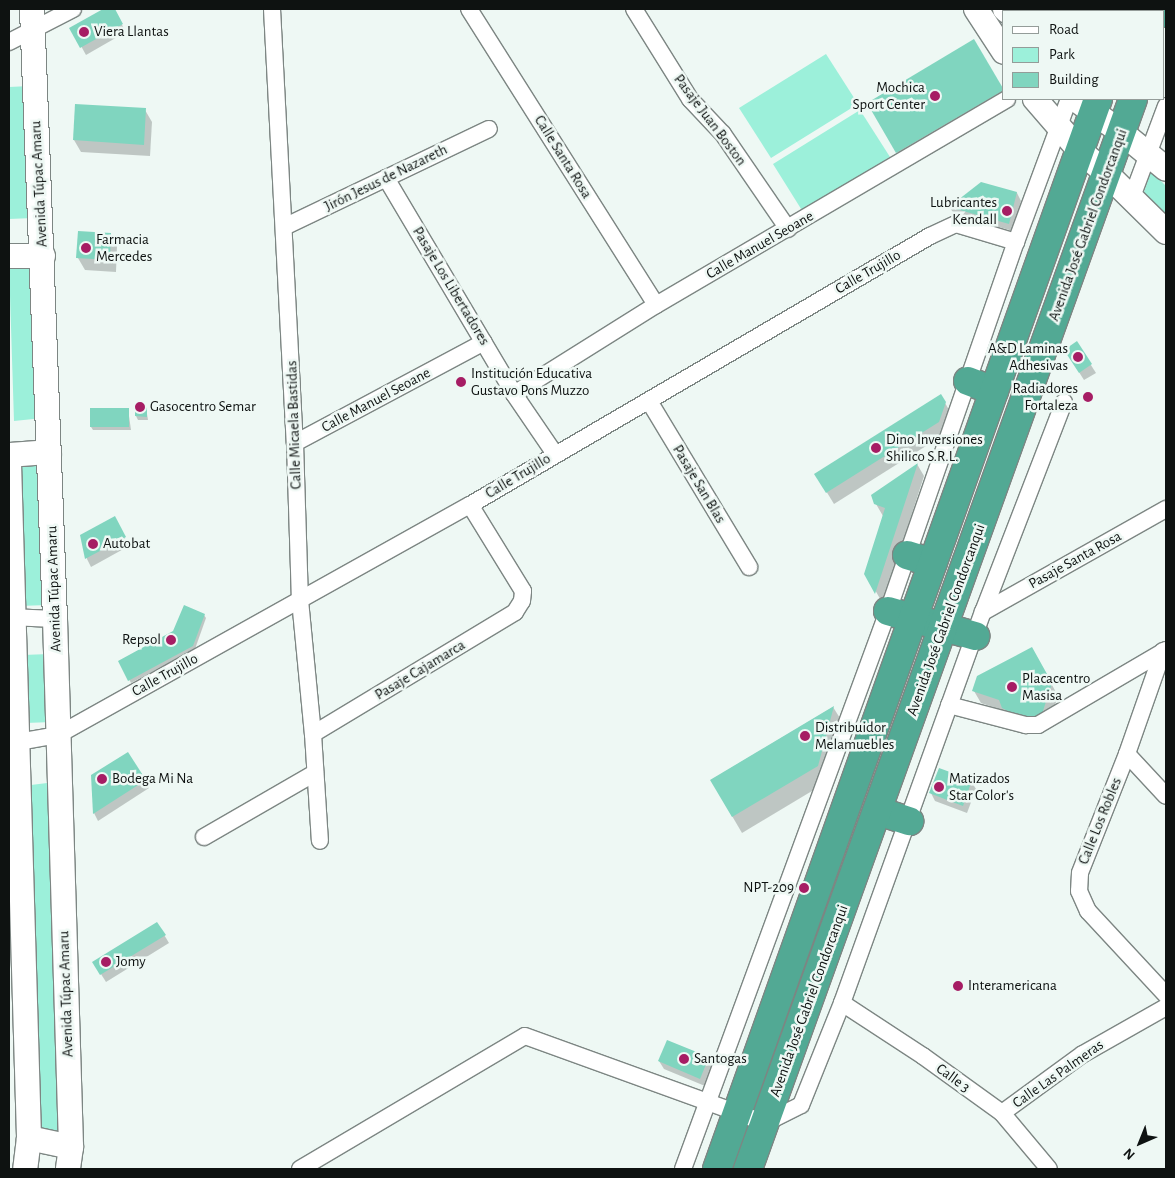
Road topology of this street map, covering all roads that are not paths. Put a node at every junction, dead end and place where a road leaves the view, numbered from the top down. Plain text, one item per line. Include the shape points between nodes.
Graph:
1 (73, 9) edge
2 (272, 9) edge
3 (469, 9) edge
4 (634, 9) edge
5 (976, 9) edge
6 (32, 19) edge
7 (9, 42) edge
8 (1002, 49) edge
9 (1005, 100) edge
10 (1036, 100) edge
11 (1069, 100) edge
12 (1133, 100) edge
13 (1089, 103) edge
14 (1166, 106) edge
15 (1058, 128) junction
16 (489, 129) dead end
17 (1121, 132) junction
18 (1080, 151) junction
19 (1158, 162) edge
20 (1106, 173) junction
21 (386, 178) junction
22 (1132, 197) junction
23 (284, 227) junction
24 (788, 229) junction
25 (1166, 232) edge
26 (1016, 242) junction
27 (9, 256) edge
28 (43, 256) junction
29 (656, 305) junction
30 (484, 342) junction
31 (968, 381) junction
32 (994, 391) junction
33 (514, 394) junction
34 (649, 401) junction
35 (1064, 402) dead end
36 (295, 443) junction
37 (49, 452) junction
38 (555, 454) junction
39 (9, 455) edge
40 (9, 463) edge
41 (470, 505) junction
42 (1166, 509) edge
43 (907, 555) junction
44 (933, 563) junction
45 (749, 567) dead end
46 (300, 600) junction
47 (900, 614) junction
48 (10, 616) edge
49 (55, 618) junction
50 (979, 624) junction
51 (944, 626) junction
52 (1165, 650) edge
53 (950, 705) junction
54 (313, 734) junction
55 (58, 735) junction
56 (18, 742) junction
57 (1127, 754) junction
58 (315, 774) junction
59 (1166, 796) edge
60 (878, 811) junction
61 (909, 821) junction
62 (204, 837) dead end
63 (320, 841) dead end
64 (1166, 995) edge
65 (842, 1003) junction
66 (1166, 1006) edge
67 (706, 1102) junction
68 (737, 1114) junction
69 (1002, 1114) junction
70 (765, 1123) junction
71 (29, 1138) junction
72 (70, 1158) edge
73 (25, 1169) edge
74 (300, 1169) edge
75 (683, 1169) edge
76 (717, 1169) edge
77 (748, 1169) edge
78 (1049, 1169) edge

1 - 6 street
2 - 23 street, Calle Micaela Bastidas
3 - 29 street, Calle Santa Rosa
4 - 24 street, Pasaje Juan Boston via 690,98 724,134
5 - 8 main road
6 - 7 street
6 - 28 main road, Avenida Túpac Amaru
9 - 24 street, Calle Manuel Seoane
10 - 15 main road
11 - 15 street
12 - 17 highway, Avenida José Gabriel Condorcanqui
13 - 17 main road
13 - 18 highway, Avenida José Gabriel Condorcanqui
14 - 19 street
15 - 18 main road
15 - 26 street
16 - 21 street, Jirón Jesus de Nazareth
17 - 19 main road
17 - 20 highway, Avenida José Gabriel Condorcanqui
18 - 20 main road
18 - 32 highway, Avenida José Gabriel Condorcanqui
19 - 22 street
20 - 22 main road
20 - 51 highway, Avenida José Gabriel Condorcanqui
21 - 23 street, Jirón Jesus de Nazareth
21 - 30 street, Pasaje Los Libertadores
22 - 25 main road
23 - 36 street, Calle Micaela Bastidas
24 - 29 street, Calle Manuel Seoane
26 - 31 street
26 - 34 street, Calle Trujillo via 956,224 930,236
27 - 28 main road
28 - 37 main road, Avenida Túpac Amaru
29 - 33 street, Calle Manuel Seoane
30 - 33 street, Pasaje Los Libertadores
30 - 36 street, Calle Manuel Seoane
31 - 32 highway
31 - 43 street
32 - 44 highway, Avenida José Gabriel Condorcanqui
33 - 38 street, Pasaje Los Libertadores
34 - 38 street, Calle Trujillo
34 - 45 street, Pasaje San Blas
35 - 50 street
36 - 46 street, Calle Micaela Bastidas
37 - 39 main road
37 - 49 main road, Avenida Túpac Amaru
38 - 41 street, Calle Trujillo
40 - 48 main road
41 - 46 street, Calle Trujillo
41 - 54 street, Pasaje Cajamarca via 523,592 515,612
42 - 50 street, Pasaje Santa Rosa
43 - 44 highway
43 - 47 street
44 - 47 highway, Avenida José Gabriel Condorcanqui
46 - 54 street, Calle Micaela Bastidas
46 - 55 street, Calle Trujillo
47 - 51 highway
47 - 67 street
47 - 68 highway, Avenida José Gabriel Condorcanqui
48 - 49 street
48 - 56 main road
49 - 55 main road, Avenida Túpac Amaru
50 - 51 highway
50 - 53 street
51 - 60 highway, Avenida José Gabriel Condorcanqui
52 - 53 street via 1038,725 1026,725
52 - 57 street, Calle Los Robles
53 - 61 street
54 - 58 street, Calle Micaela Bastidas
55 - 56 street, Calle Trujillo
55 - 72 main road, Avenida Túpac Amaru
56 - 71 main road
57 - 59 street
57 - 64 street, Calle Los Robles via 1080,874 1079,891 1088,910
58 - 62 street
58 - 63 street, Calle Micaela Bastidas
60 - 61 highway
60 - 70 highway, Avenida José Gabriel Condorcanqui
61 - 65 street
65 - 69 street, Calle 3 via 923,1056
65 - 70 street via 801,1105
66 - 69 street, Calle Las Palmeras via 1083,1054
67 - 68 street
67 - 74 street via 525,1036
67 - 75 street
68 - 70 street
68 - 76 highway, Avenida José Gabriel Condorcanqui
69 - 78 street, Calle 3
70 - 77 highway, Avenida José Gabriel Condorcanqui
71 - 72 main road
71 - 73 main road

